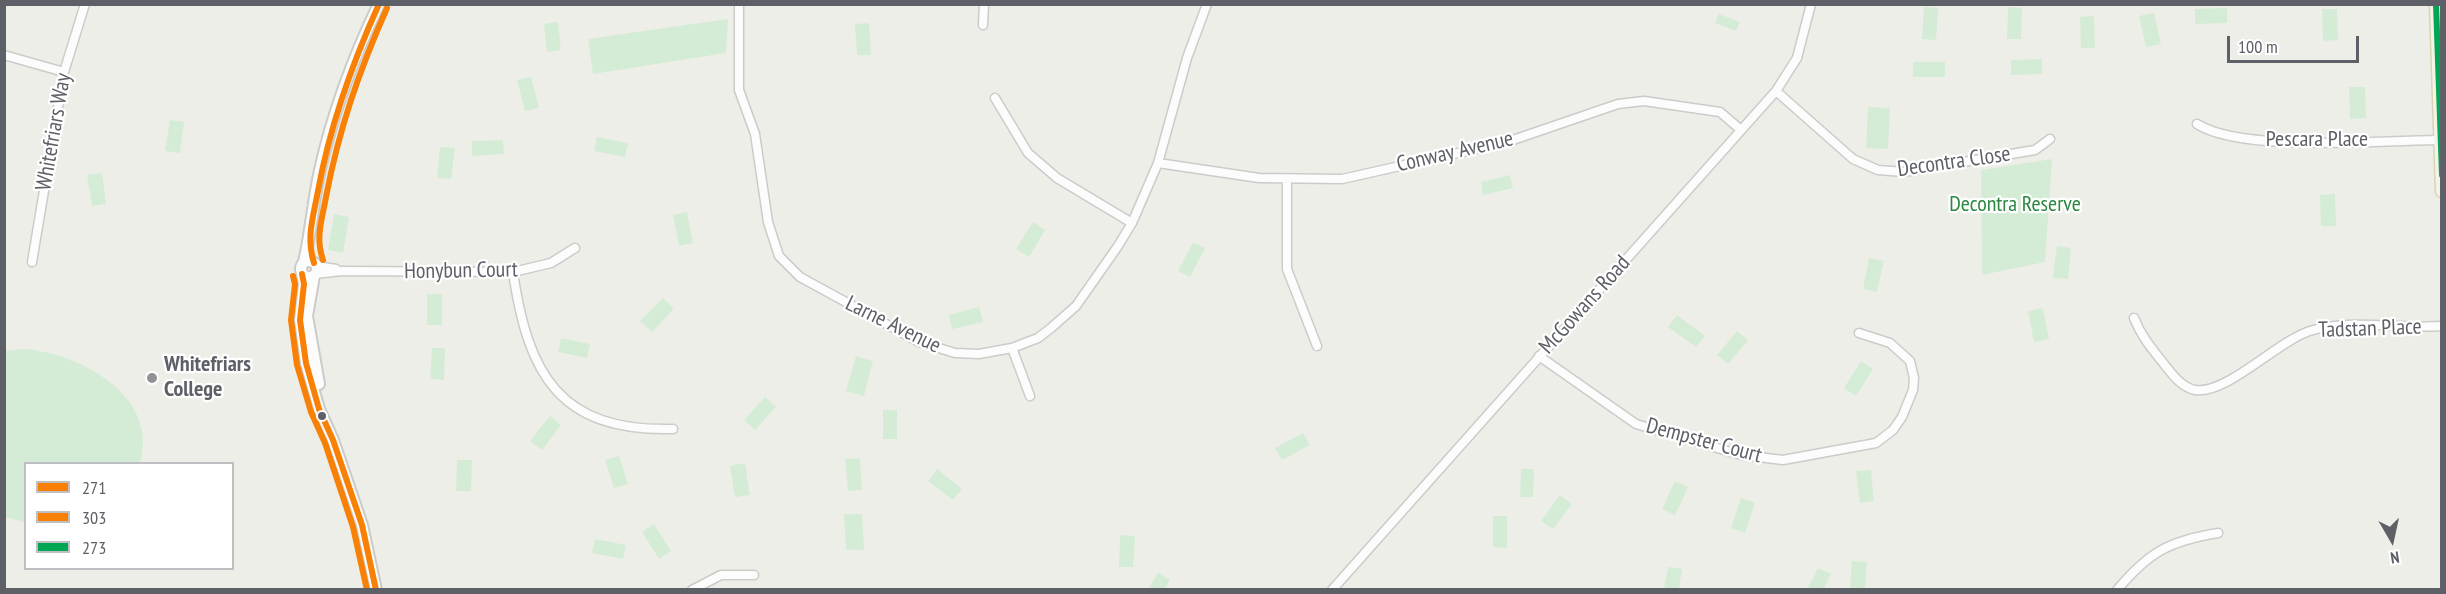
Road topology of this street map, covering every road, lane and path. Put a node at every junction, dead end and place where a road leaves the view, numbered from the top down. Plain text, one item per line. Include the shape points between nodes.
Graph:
1 (85, 4) edge
2 (379, 4) edge
3 (739, 4) edge
4 (984, 4) edge
5 (1207, 4) edge
6 (1811, 4) edge
7 (2436, 4) edge
8 (983, 25) dead end
9 (4, 55) edge
10 (64, 72) junction
11 (1776, 91) junction
12 (995, 98) dead end
13 (2197, 124) dead end
14 (1741, 130) junction
15 (2050, 139) dead end
16 (2440, 140) edge
17 (1158, 163) junction
18 (1287, 180) junction
19 (2442, 191) edge
20 (1132, 223) junction
21 (575, 248) dead end
22 (32, 262) dead end
23 (313, 268) junction
24 (513, 272) junction
25 (2134, 318) dead end
26 (2442, 326) edge
27 (1859, 333) dead end
28 (1317, 346) dead end
29 (1012, 348) junction
30 (1539, 357) junction
31 (1030, 396) dead end
32 (673, 429) dead end
33 (333, 440) junction
34 (2218, 533) dead end
35 (754, 575) dead end
36 (376, 590) edge
37 (692, 590) edge
38 (1332, 590) edge
39 (2117, 590) edge

1 - 10 street, Whitefriars Way
2 - 23 street via 333,118 308,244
3 - 29 street, Larne Avenue via 739,90 755,134 774,244 785,264 819,288 928,346 968,354
4 - 8 street
5 - 17 street, Larne Avenue
6 - 11 street, McGowans Road via 1797,58
7 - 16 main road
9 - 10 street
10 - 22 street, Whitefriars Way
11 - 14 street, McGowans Road
11 - 15 street, Decontra Close via 1853,159 1890,172 2035,150
12 - 20 street via 1028,153 1057,178
13 - 16 street, Pescara Place via 2211,133 2263,142
14 - 18 street, Conway Avenue via 1725,115 1713,111 1659,101 1632,101 1507,142 1342,178
14 - 30 street, McGowans Road
16 - 19 main road
17 - 18 street, Conway Avenue
17 - 20 street, Larne Avenue
18 - 28 street via 1287,269
20 - 29 street, Larne Avenue via 1067,315 1038,338
21 - 24 street, Honybun Court via 551,263
23 - 24 street, Honybun Court
23 - 33 street via 308,322
23 - 33 street via 300,269 304,290 300,320 306,363
24 - 32 street via 525,336 540,369 561,395 616,425
25 - 26 street, Tadstan Place via 2143,338 2169,370 2195,390 2225,382 2310,331 2334,326
27 - 30 street, Dempster Court via 1890,343 1910,361 1913,390 1902,417 1876,443 1783,460 1741,455 1636,424
29 - 31 street
30 - 38 street, McGowans Road
33 - 36 street via 362,525
34 - 39 street via 2190,537 2147,557
35 - 37 street via 721,575

